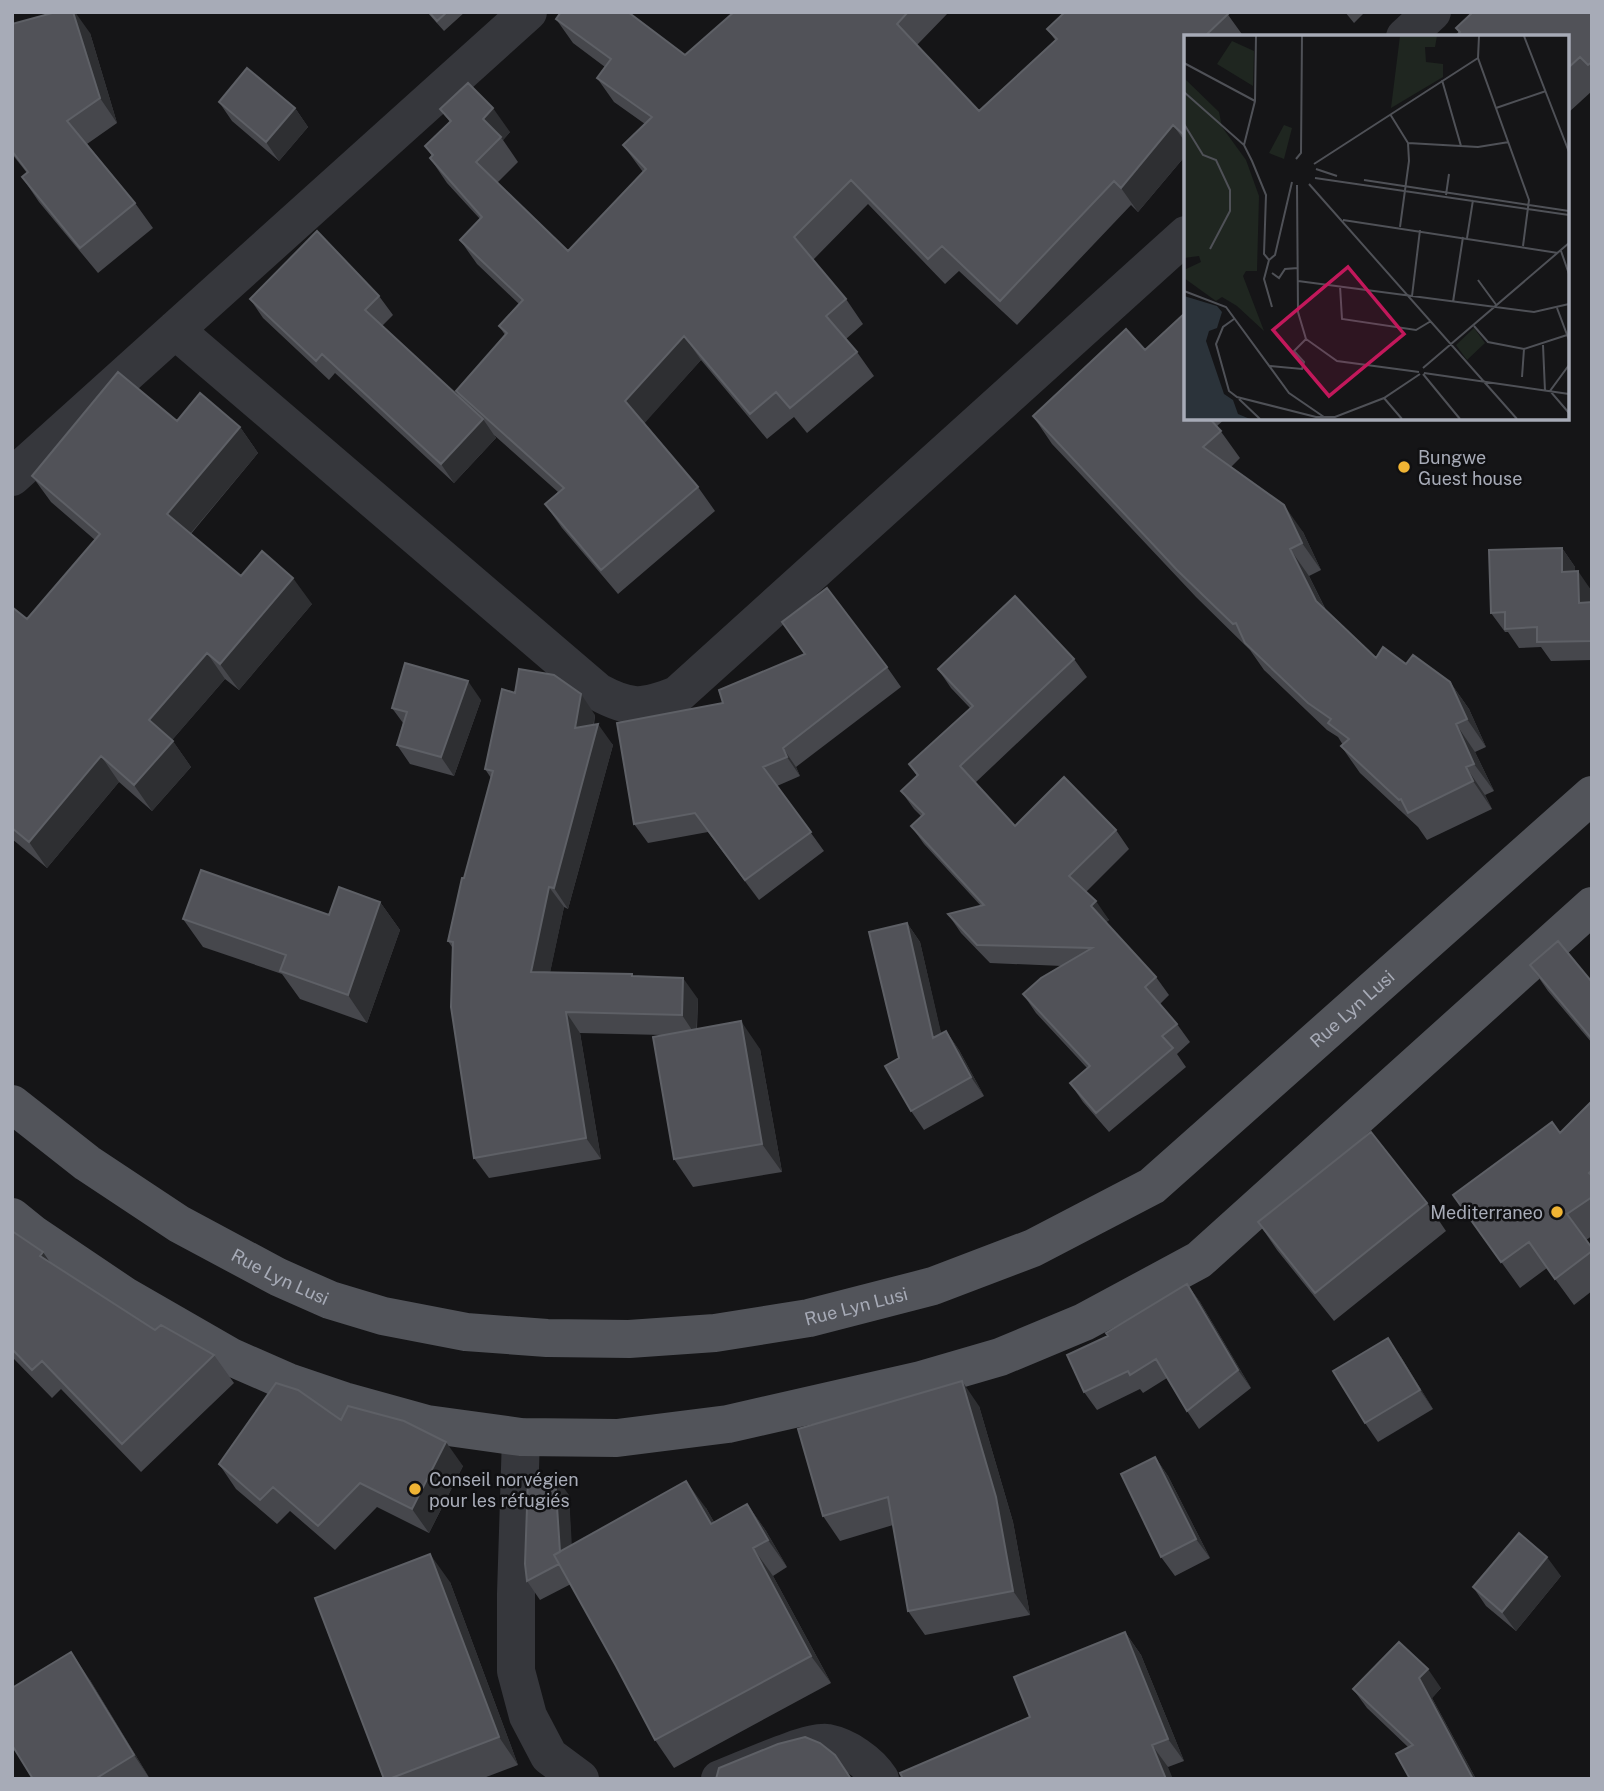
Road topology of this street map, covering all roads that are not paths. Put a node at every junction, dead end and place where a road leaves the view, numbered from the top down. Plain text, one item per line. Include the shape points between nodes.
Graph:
1 (528, 12) edge
2 (1432, 12) edge
3 (1407, 35) edge
4 (1184, 237) edge
5 (176, 330) junction
6 (12, 477) edge
7 (1592, 795) edge
8 (1592, 906) edge
9 (12, 1104) edge
10 (12, 1217) edge
11 (521, 1437) junction
12 (580, 1779) edge
13 (720, 1779) edge
14 (880, 1779) edge

1 - 5 street
2 - 3 street
4 - 5 street via 677,695 650,705 620,704 598,692
5 - 6 street
7 - 9 main road, Rue Lyn Lusi via 1152,1186 1033,1248 933,1286 809,1318 715,1333 629,1339 466,1332 383,1316 278,1277 180,1224 87,1163
8 - 11 main road via 1199,1260 1084,1322 987,1361 728,1424 617,1438
10 - 11 main road via 125,1296 231,1357 288,1382 427,1424
11 - 12 street via 516,1671 528,1716 549,1756
13 - 14 street via 826,1743 854,1753

